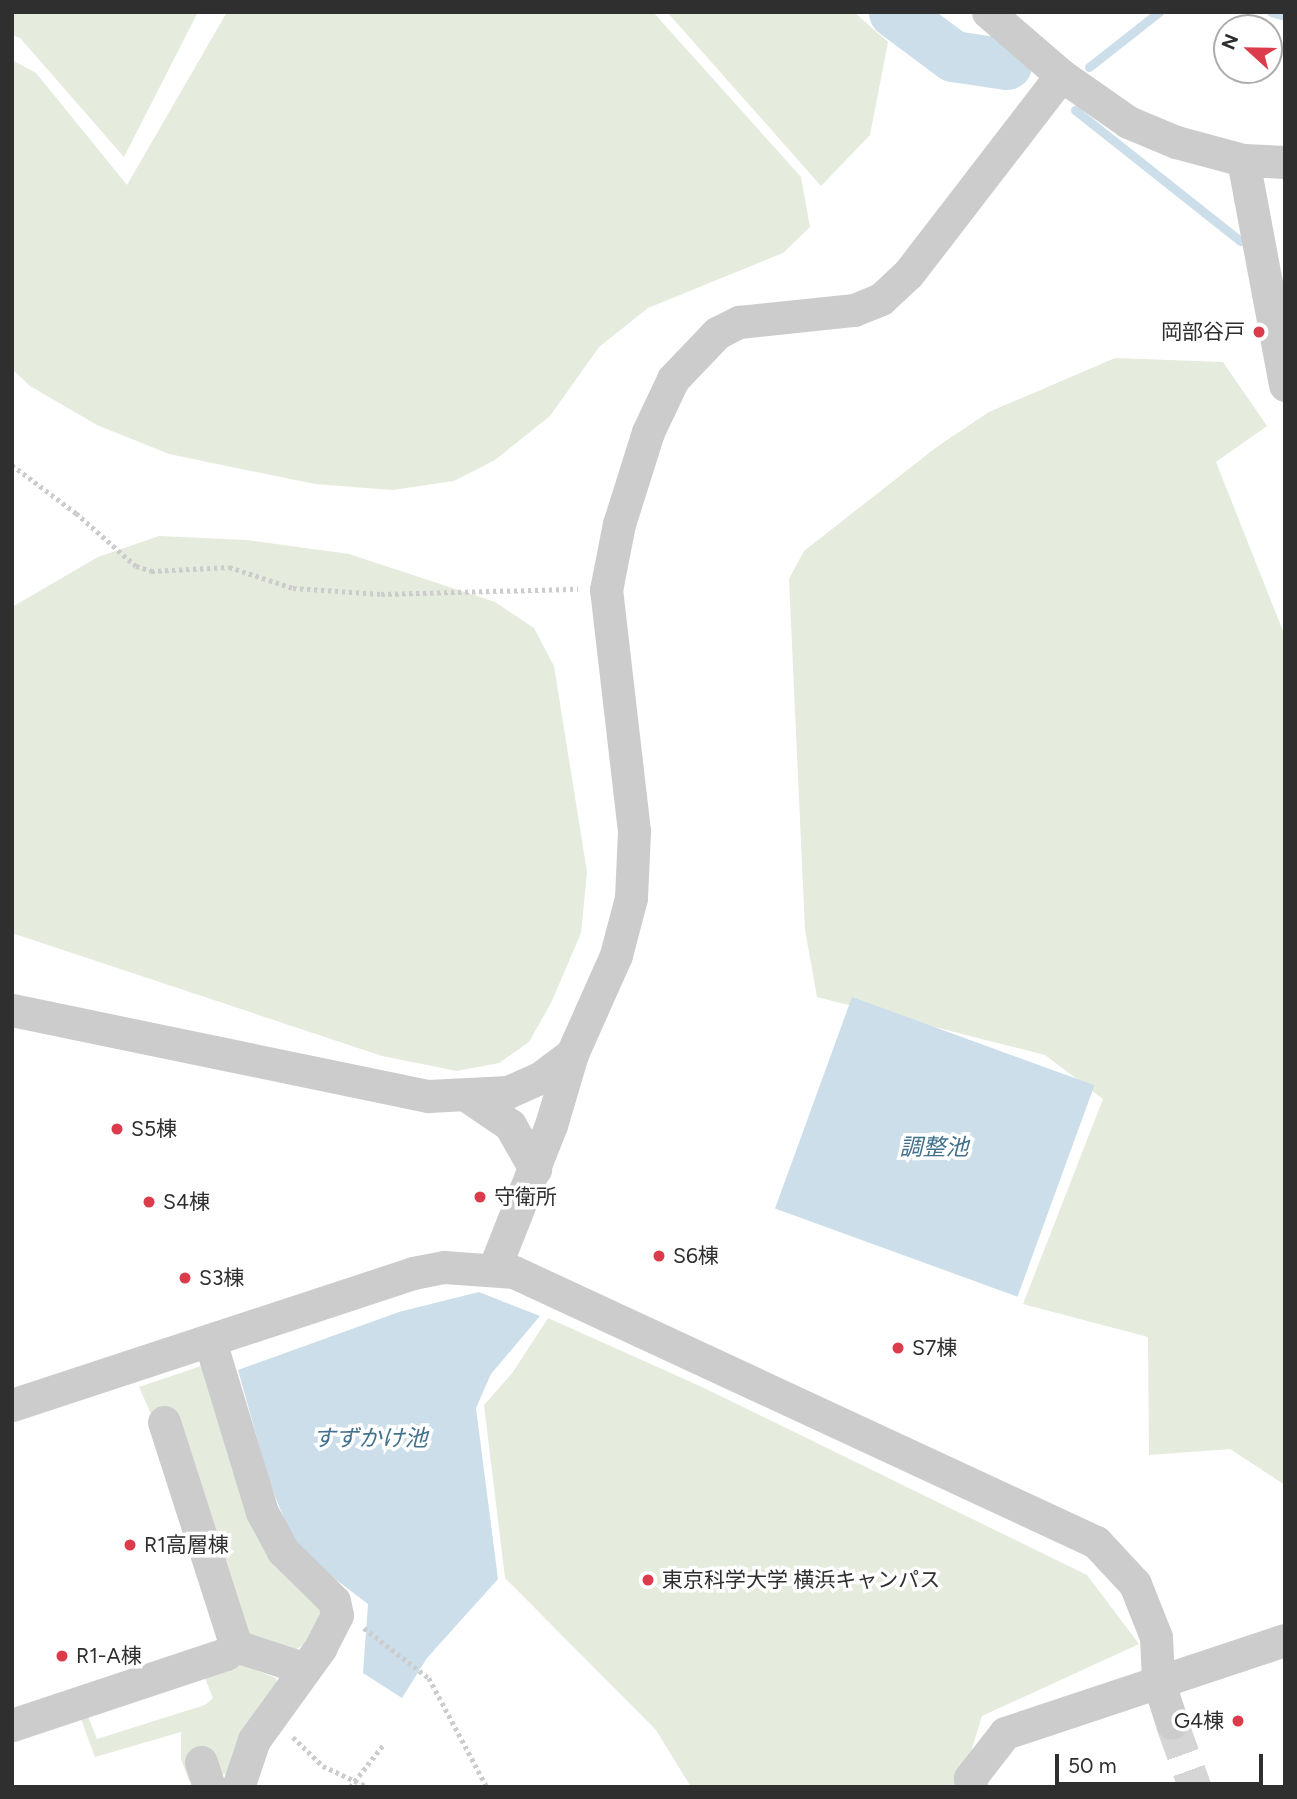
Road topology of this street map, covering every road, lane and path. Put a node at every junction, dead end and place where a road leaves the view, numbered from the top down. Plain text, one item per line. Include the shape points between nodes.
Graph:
1 (988, 12) edge
2 (1061, 75) junction
3 (1243, 160) junction
4 (1285, 162) edge
5 (1273, 264) edge
6 (1285, 385) edge
7 (12, 465) edge
8 (606, 590) junction
9 (12, 1010) edge
10 (572, 1054) junction
11 (469, 1097) junction
12 (534, 1169) junction
13 (494, 1269) junction
14 (210, 1341) junction
15 (12, 1405) edge
16 (164, 1422) dead end
17 (354, 1619) dead end
18 (1285, 1640) edge
19 (236, 1646) junction
20 (303, 1668) junction
21 (1158, 1680) junction
22 (274, 1710) junction
23 (1172, 1723) tunnel mouth
24 (12, 1725) edge
25 (384, 1744) dead end
26 (359, 1780) junction
27 (238, 1787) edge
28 (349, 1787) edge
29 (368, 1787) edge
30 (487, 1787) edge
31 (971, 1787) edge

1 - 2 street
2 - 3 street via 1128,122 1176,142
2 - 8 street via 908,274 881,299 854,310 739,323 695,351 673,379 648,432
3 - 4 street
3 - 5 street
5 - 6 street
7 - 8 path via 136,566 151,571 229,567 293,588 381,594
8 - 10 street via 634,831 631,898 616,955
9 - 11 street via 396,1090
10 - 11 street via 540,1078 508,1092
10 - 12 street
11 - 12 street via 510,1125
12 - 13 street
13 - 14 street via 444,1267 413,1273
13 - 21 street via 551,1286 1096,1542 1135,1584 1156,1637
14 - 15 street
14 - 20 street via 262,1512 284,1551 334,1601 334,1627
16 - 19 street
17 - 30 path via 429,1678
18 - 21 street
19 - 20 street
19 - 24 street via 226,1654
20 - 22 street
21 - 23 street
21 - 31 street via 1005,1733 970,1778
22 - 26 path via 310,1756
22 - 27 street via 247,1753
25 - 26 path
26 - 28 path
26 - 29 path

